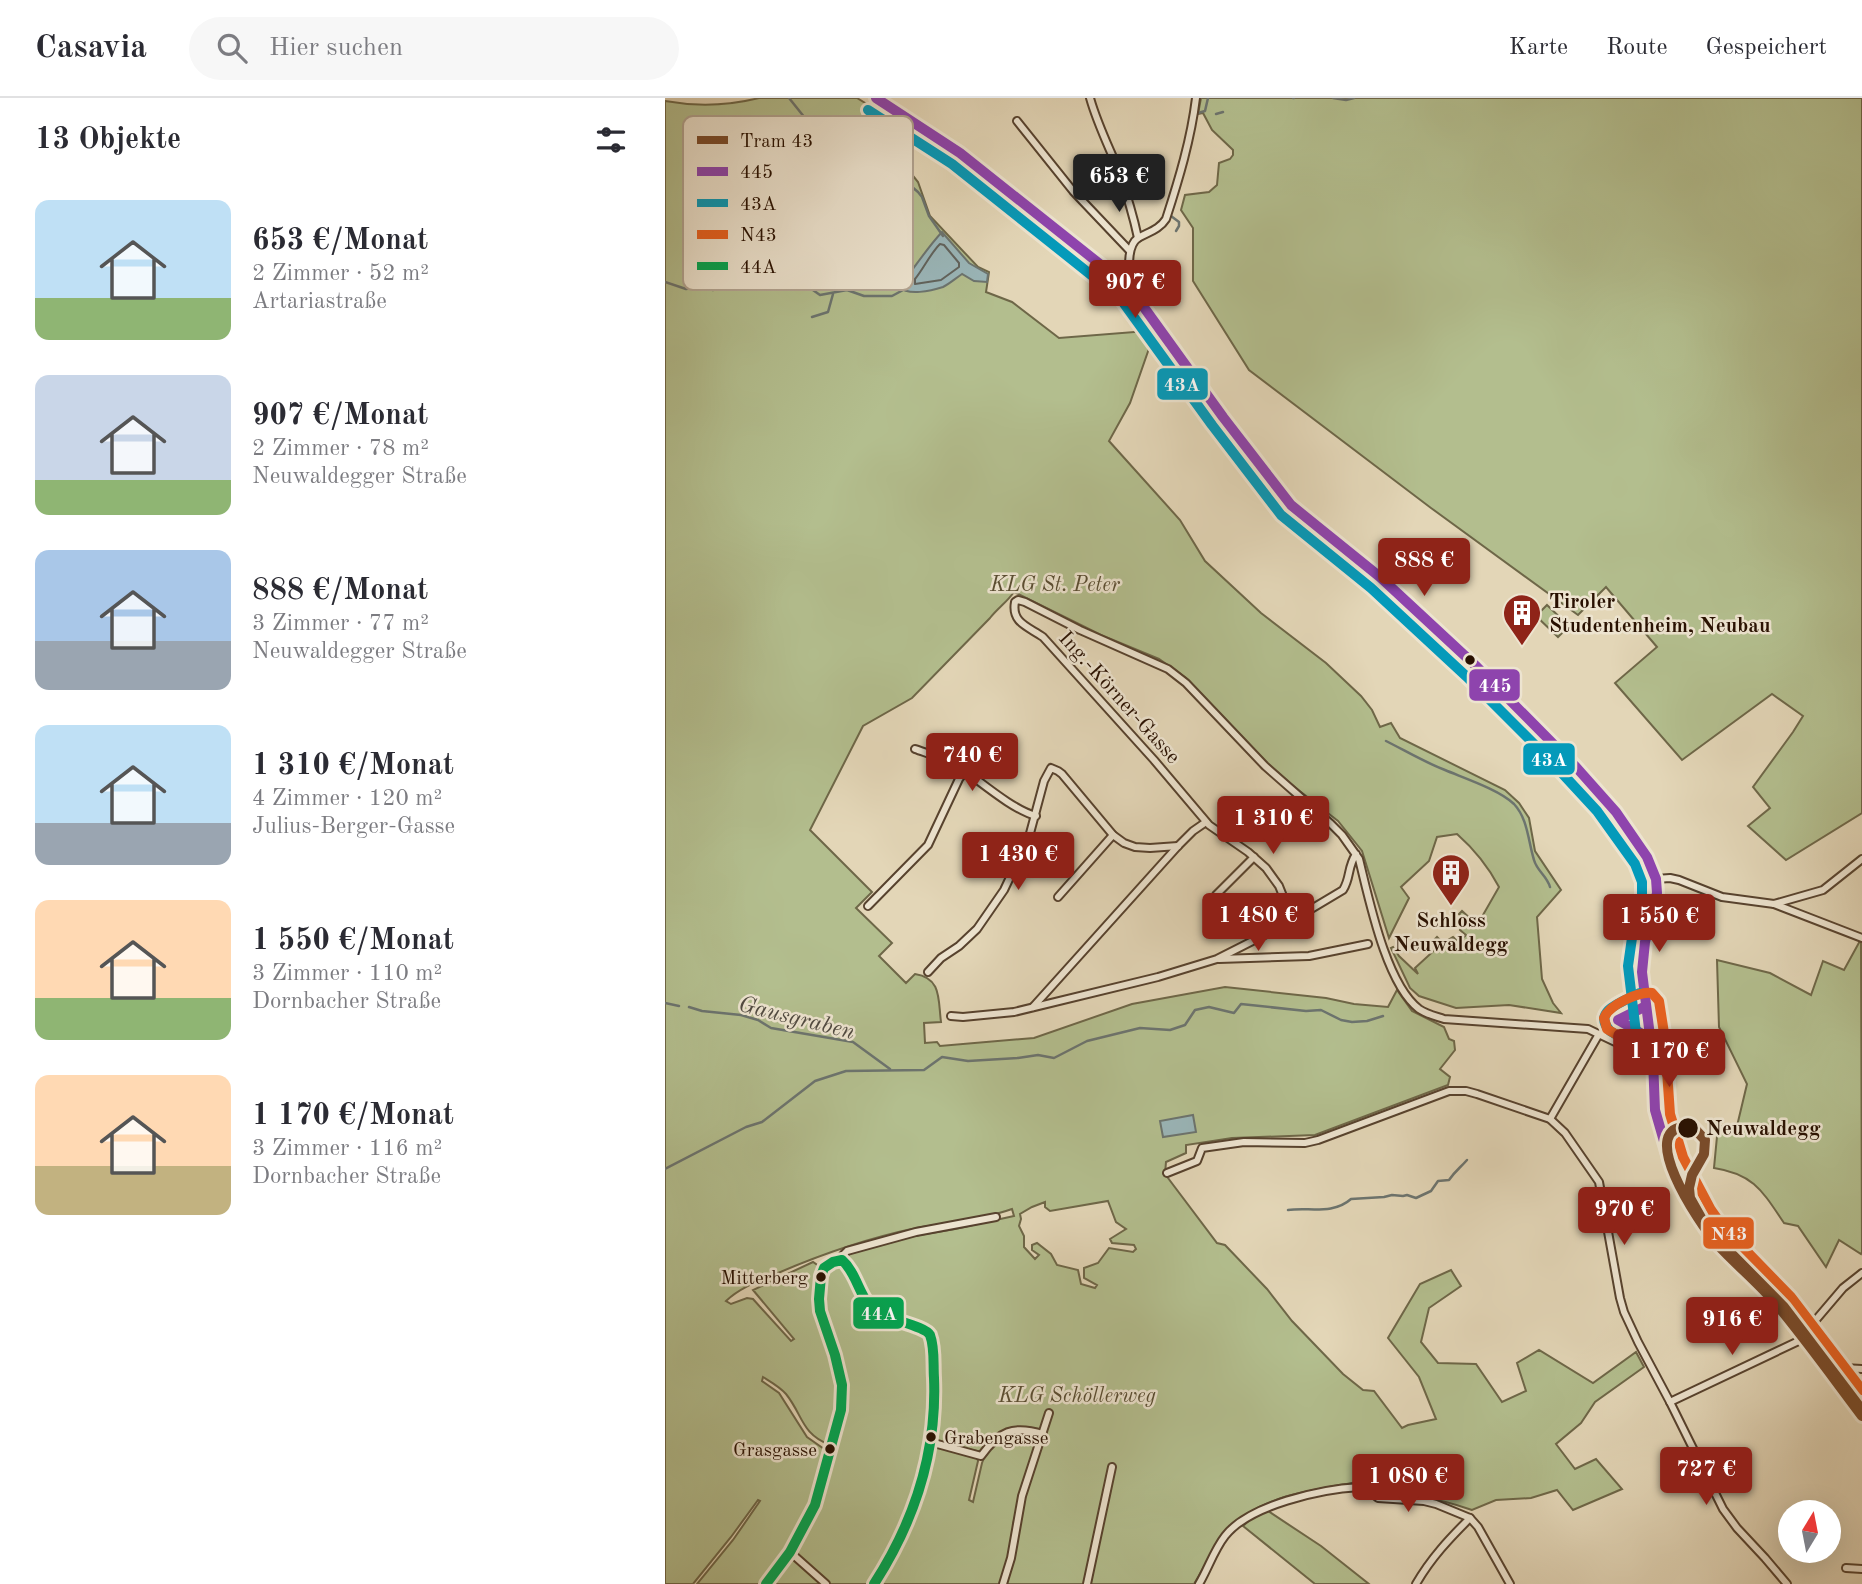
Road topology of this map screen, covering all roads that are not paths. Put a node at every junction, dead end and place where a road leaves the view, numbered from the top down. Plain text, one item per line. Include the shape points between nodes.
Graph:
1 (876, 98) edge
2 (1090, 98) edge
3 (1196, 98) edge
4 (903, 116) edge
5 (1017, 121) dead end
6 (913, 122) edge
7 (1138, 238) junction
8 (1130, 251) junction
9 (1130, 288) junction
10 (915, 748) dead end
11 (965, 771) junction
12 (1036, 816) junction
13 (1206, 822) junction
14 (1113, 835) junction
15 (1178, 846) junction
16 (1356, 855) junction
17 (1254, 857) junction
18 (1862, 859) edge
19 (1656, 879) junction
20 (1216, 895) dead end
21 (1058, 897) dead end
22 (1775, 904) junction
23 (868, 906) dead end
24 (1286, 924) junction
25 (1862, 938) edge
26 (1368, 944) dead end
27 (1217, 959) junction
28 (928, 972) dead end
29 (1032, 1008) junction
30 (951, 1016) dead end
31 (1599, 1034) junction
32 (1653, 1060) junction
33 (1550, 1119) junction
34 (1167, 1173) dead end
35 (996, 1217) dead end
36 (842, 1260) junction
37 (1862, 1273) edge
38 (1804, 1336) junction
39 (1862, 1369) edge
40 (1831, 1372) junction
41 (1670, 1402) junction
42 (1049, 1413) dead end
43 (1862, 1413) edge
44 (1043, 1434) junction
45 (930, 1442) junction
46 (1112, 1467) dead end
47 (1470, 1518) junction
48 (790, 1552) junction
49 (1846, 1569) dead end
50 (1862, 1569) edge
51 (766, 1584) edge
52 (826, 1584) edge
53 (874, 1584) edge
54 (1003, 1584) edge
55 (1087, 1584) edge
56 (1199, 1584) edge
57 (1416, 1584) edge
58 (1510, 1584) edge
59 (1787, 1584) edge

1 - 4 main road
2 - 7 street via 1131,206
3 - 7 street via 1166,219
5 - 8 street via 1073,191
6 - 9 main road via 960,153
7 - 8 street
8 - 9 street
9 - 19 main road via 1286,499 1380,577 1576,767 1616,813 1647,857
10 - 11 street
11 - 12 street
11 - 23 street via 928,845
12 - 14 street via 1051,768 1062,774
12 - 28 street via 1019,861 992,909 967,940
13 - 15 street
13 - 16 street, Ing.-Körner-Gasse via 1043,637 1020,624 1015,602 1168,669 1331,824
13 - 17 street
14 - 15 street via 1135,847
14 - 21 street
15 - 29 street
16 - 24 street via 1343,890
16 - 31 street via 1380,941 1398,982 1417,1008 1444,1019 1580,1028
17 - 20 street
17 - 24 street via 1279,886
18 - 22 street via 1823,890
19 - 22 street via 1679,880 1722,897
19 - 32 main road via 1642,967
22 - 25 street
24 - 27 street
26 - 27 street via 1309,956
27 - 29 street
29 - 30 street
31 - 32 street
31 - 33 street
32 - 38 main road via 1656,1116 1685,1193 1712,1236
33 - 34 street via 1466,1091 1449,1091 1305,1143 1244,1142 1202,1148 1197,1161
33 - 41 street via 1599,1182 1625,1312
35 - 36 street via 848,1251
36 - 45 street via 874,1309 929,1334 935,1394
36 - 48 street via 824,1268 819,1299 842,1385 841,1410 815,1504
37 - 38 street via 1843,1287
38 - 40 main road
38 - 41 street
39 - 40 street
40 - 43 main road
41 - 59 street via 1723,1509
42 - 44 street
44 - 45 street via 1014,1429 981,1456
44 - 54 street via 1022,1496
45 - 53 street via 917,1501
46 - 55 street
47 - 56 street via 1424,1501 1378,1498 1360,1487 1282,1502 1227,1534
47 - 57 street via 1444,1543
47 - 58 street
48 - 51 street
48 - 52 street
49 - 50 street

